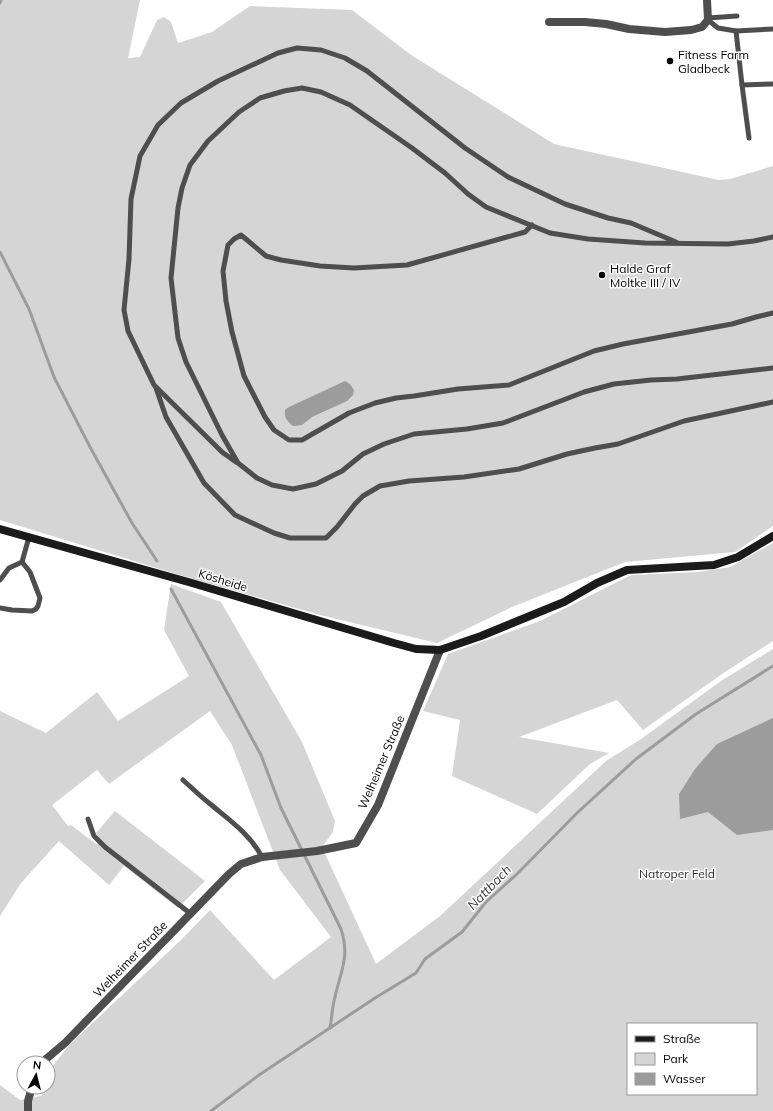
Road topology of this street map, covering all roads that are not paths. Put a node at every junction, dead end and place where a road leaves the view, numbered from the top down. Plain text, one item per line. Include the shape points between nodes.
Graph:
1 (707, 0) edge
2 (737, 16) dead end
3 (708, 19) junction
4 (549, 22) dead end
5 (773, 29) edge
6 (736, 31) junction
7 (773, 84) edge
8 (742, 85) junction
9 (749, 138) dead end
10 (532, 225) junction
11 (773, 237) edge
12 (679, 243) junction
13 (773, 313) edge
14 (773, 368) edge
15 (154, 385) junction
16 (773, 402) edge
17 (238, 463) junction
18 (0, 529) edge
19 (773, 536) edge
20 (29, 537) junction
21 (22, 562) junction
22 (0, 580) edge
23 (0, 608) edge
24 (440, 650) junction
25 (183, 780) dead end
26 (88, 819) dead end
27 (262, 857) junction
28 (191, 914) junction
29 (51, 1055) edge
30 (30, 1095) edge
31 (28, 1111) edge

1 - 3 street
2 - 3 lane
3 - 4 street via 702,27 665,32 585,22
3 - 6 lane via 718,28
5 - 6 lane
6 - 8 lane
7 - 8 lane
8 - 9 lane
10 - 12 lane via 550,233 588,239
10 - 13 lane via 525,232 407,265 380,268 320,266 281,260 266,256 241,235 234,238 228,245 223,271 232,332 244,376 274,430 289,440 302,440 349,413 375,403 458,389 509,385 594,351 732,324
10 - 17 lane via 486,207 412,148 350,105 321,92 302,88 284,91 260,98 239,112 208,141 190,165 178,208 171,278 178,338 186,362
11 - 12 lane via 728,244
12 - 15 lane via 631,223 565,204 508,177 465,148 367,71 345,58 321,50 297,48 278,53 218,81 181,103 158,126 140,156 131,199 124,310 128,331
14 - 17 lane via 614,384 584,392 503,423 414,434 363,454 342,471 316,484 293,489 272,485 257,478
15 - 16 lane via 166,417 204,483 235,515 290,538 326,538 363,496 380,486 519,469 567,454 618,444 684,421
15 - 17 lane via 222,452
18 - 20 street, Kösheide
19 - 24 street via 738,558 714,565 627,570 564,602
20 - 21 lane
20 - 24 street, Kösheide via 394,644 416,649
21 - 22 lane via 9,568
21 - 23 lane via 30,572 40,598 38,606 32,610
24 - 27 street, Welheimer Straße via 378,805 356,843 317,851
25 - 27 lane via 235,824
26 - 28 lane via 94,836 105,847
27 - 28 street, Welheimer Straße via 241,864
28 - 29 street, Welheimer Straße
30 - 31 street

